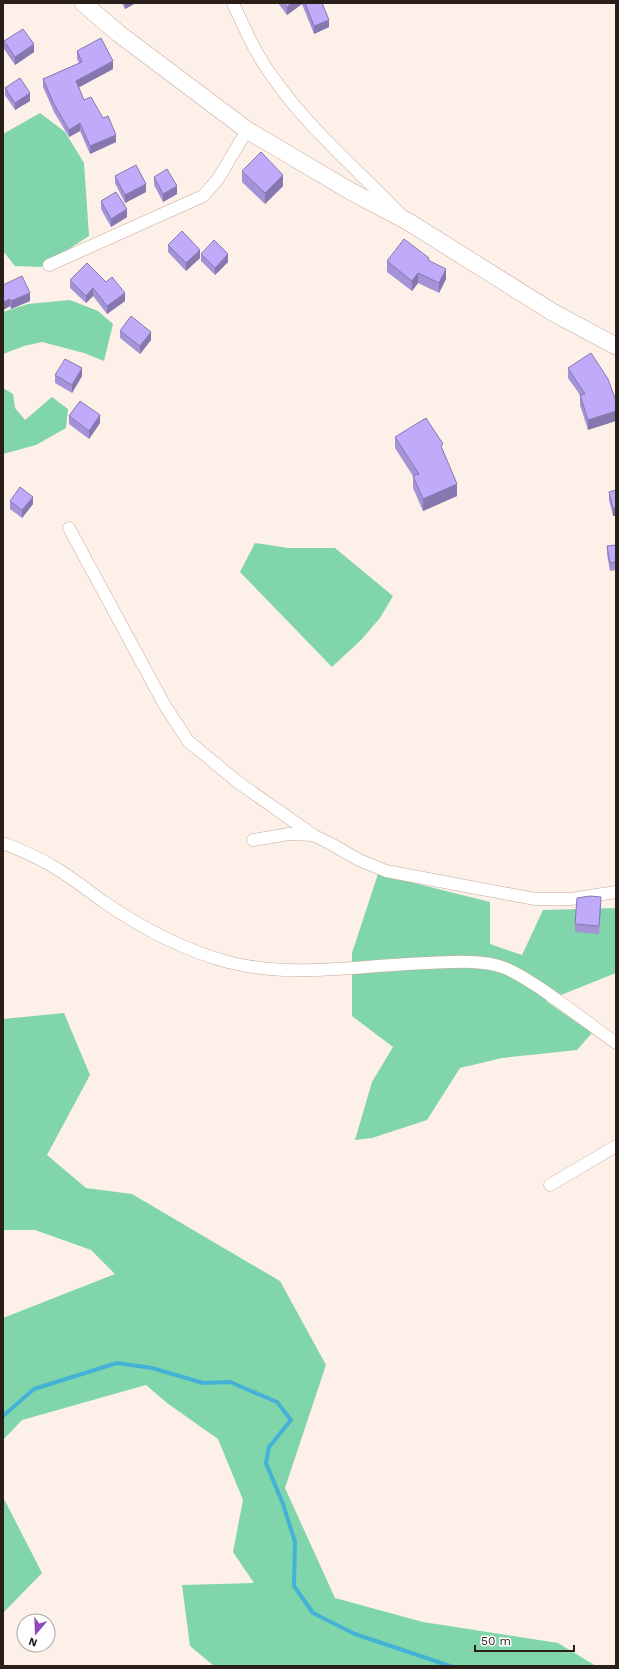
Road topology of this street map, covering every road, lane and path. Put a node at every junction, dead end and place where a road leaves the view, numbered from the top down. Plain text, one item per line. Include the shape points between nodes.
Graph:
1 (83, 3) edge
2 (233, 3) edge
3 (247, 130) junction
4 (407, 221) junction
5 (49, 265) dead end
6 (616, 346) edge
7 (69, 528) dead end
8 (313, 835) junction
9 (253, 840) dead end
10 (3, 843) edge
11 (616, 892) edge
12 (616, 1043) edge
13 (616, 1146) edge
14 (550, 1185) dead end

1 - 3 main road via 130,42
2 - 4 street via 271,75 294,105 328,144
3 - 4 main road
3 - 5 street via 218,179 203,196
4 - 6 main road via 554,313
7 - 8 street via 164,704 188,741 239,783
8 - 9 street via 289,834
8 - 11 street via 359,860 386,871 535,899 572,899
10 - 12 street via 52,866 164,939 196,952 254,968 276,970 479,962 504,968 526,980 570,1008
13 - 14 street

